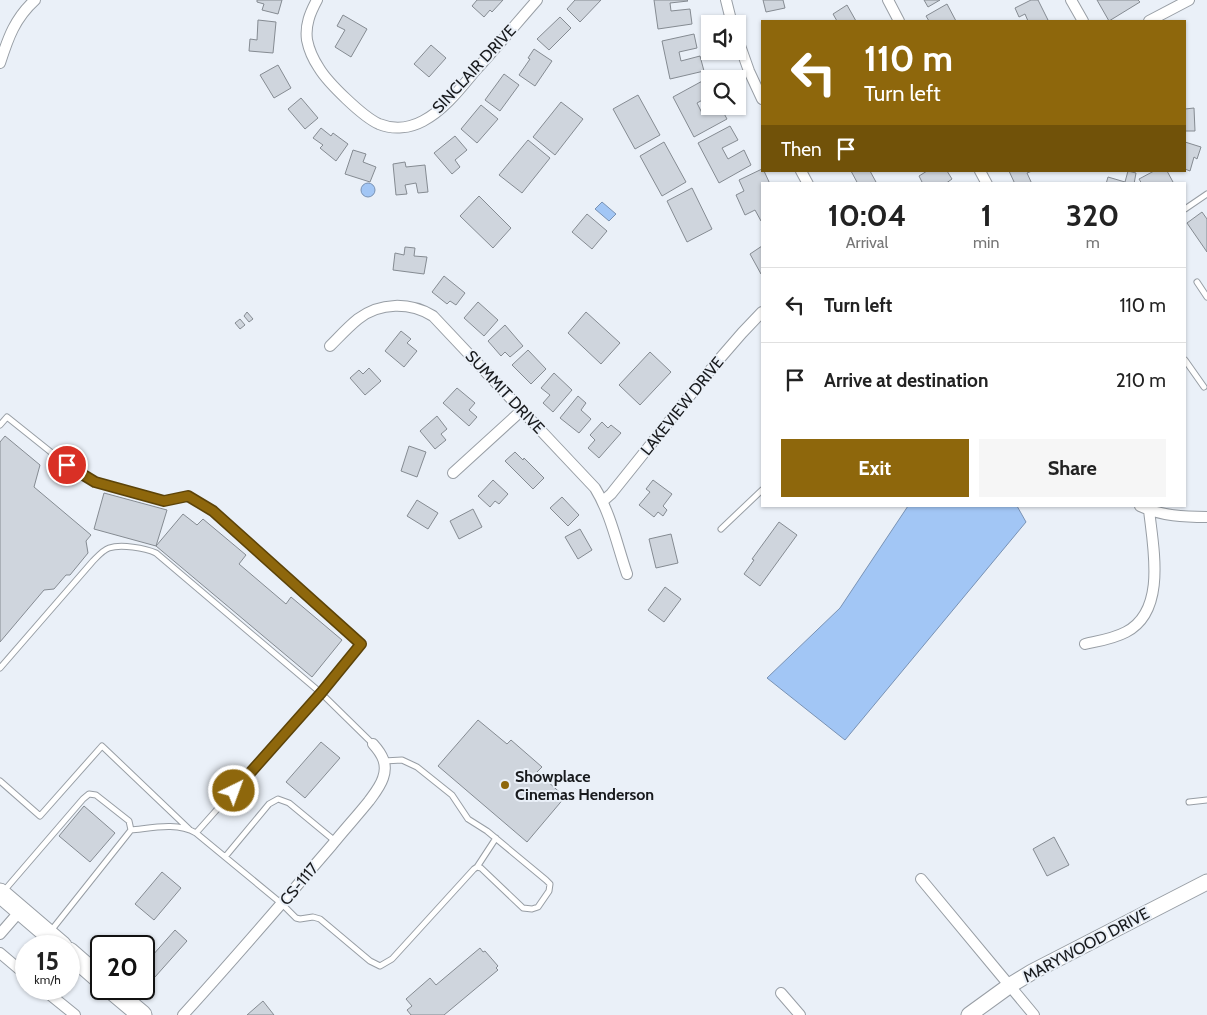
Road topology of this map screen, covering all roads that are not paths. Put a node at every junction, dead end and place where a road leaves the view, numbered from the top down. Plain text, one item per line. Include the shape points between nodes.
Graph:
1 (35, 0) edge
2 (317, 0) edge
3 (537, 0) edge
4 (726, 0) edge
5 (888, 0) edge
6 (1071, 0) edge
7 (1189, 0) edge
8 (730, 15) edge
9 (898, 20) edge
10 (1081, 20) edge
11 (1151, 20) edge
12 (745, 60) edge
13 (0, 63) edge
14 (761, 97) edge
15 (1207, 194) edge
16 (1186, 208) edge
17 (1197, 282) dead end
18 (1207, 297) edge
19 (761, 313) edge
20 (330, 346) dead end
21 (1186, 361) edge
22 (1204, 387) dead end
23 (521, 411) junction
24 (0, 425) edge
25 (453, 473) dead end
26 (761, 491) edge
27 (603, 501) junction
28 (1144, 508) edge
29 (1207, 517) edge
30 (720, 529) dead end
31 (627, 574) dead end
32 (1085, 644) dead end
33 (0, 668) edge
34 (321, 693) junction
35 (373, 744) joint
36 (384, 761) junction
37 (0, 781) edge
38 (1207, 800) edge
39 (1190, 802) dead end
40 (189, 829) junction
41 (131, 830) junction
42 (196, 833) junction
43 (496, 838) junction
44 (335, 841) junction
45 (224, 857) junction
46 (477, 867) junction
47 (922, 879) dead end
48 (1207, 882) edge
49 (0, 894) edge
50 (282, 904) junction
51 (20, 911) junction
52 (0, 934) edge
53 (49, 935) edge
54 (58, 935) edge
55 (0, 953) edge
56 (80, 962) edge
57 (15, 966) edge
58 (90, 970) edge
59 (1009, 986) junction
60 (781, 993) dead end
61 (57, 1000) edge
62 (124, 1000) edge
63 (76, 1015) edge
64 (142, 1015) edge
65 (183, 1015) edge
66 (800, 1015) edge
67 (969, 1015) edge
68 (1034, 1015) edge

1 - 13 street via 14,25
2 - 3 street, SINCLAIR DRIVE via 307,31 310,50 319,69 369,118 379,124 401,128 423,121 443,106
4 - 8 street
5 - 9 street
6 - 10 street
7 - 11 street
12 - 14 street
15 - 16 lane
17 - 18 lane
19 - 27 street, LAKEVIEW DRIVE
20 - 23 street, SUMMIT DRIVE via 366,314 394,305 419,308 440,322
21 - 22 lane
23 - 25 street
23 - 27 street, SUMMIT DRIVE
24 - 34 lane via 7,416 67,465 95,482 164,501 188,496 213,511 361,644
26 - 30 lane
27 - 31 street, SUMMIT DRIVE
28 - 29 street via 1171,515
28 - 32 street via 1153,544 1155,574 1153,594 1146,612 1127,632
33 - 34 lane via 92,561 109,548 120,546 156,553
34 - 35 lane
34 - 42 lane
35 - 36 street
36 - 43 lane via 402,760 417,767 452,795 468,819
36 - 44 street, CS-1117 via 379,787
37 - 40 lane via 40,816 102,746
38 - 39 lane
40 - 41 lane
40 - 42 lane
41 - 49 lane via 129,821 96,795 89,794
41 - 54 lane
42 - 45 lane
43 - 46 lane
43 - 46 lane via 550,884 549,891 538,907 523,908 482,868
44 - 45 lane via 290,803 278,799 269,804
44 - 50 street, CS-1117
45 - 50 lane
46 - 50 lane via 392,959 380,966 320,919 296,918
47 - 59 street
48 - 59 street, MARYWOOD DRIVE
49 - 51 highway
50 - 65 street, CS-1117
51 - 52 street
51 - 53 highway
55 - 57 street
56 - 58 highway
59 - 67 street, MARYWOOD DRIVE
59 - 68 street
60 - 66 street
61 - 63 street
62 - 64 highway

